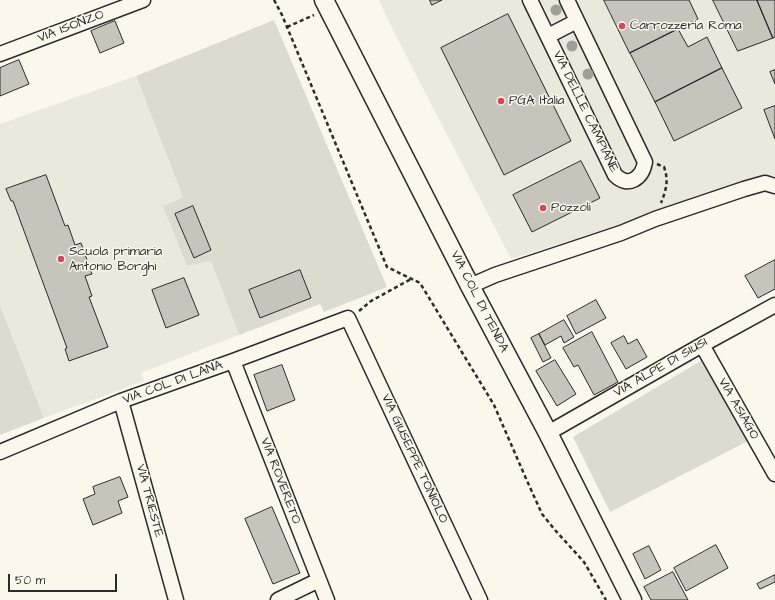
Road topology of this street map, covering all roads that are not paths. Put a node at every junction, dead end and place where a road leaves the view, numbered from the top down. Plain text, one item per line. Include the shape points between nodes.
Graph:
1 (143, 0) edge
2 (530, 0) edge
3 (567, 0) edge
4 (326, 1) edge
5 (577, 21) junction
6 (548, 36) junction
7 (0, 54) edge
8 (775, 186) edge
9 (470, 286) junction
10 (775, 305) edge
11 (348, 318) joint
12 (702, 345) junction
13 (233, 361) junction
14 (122, 402) junction
15 (548, 433) junction
16 (0, 452) edge
17 (775, 474) edge
18 (319, 580) junction
19 (176, 600) edge
20 (278, 600) edge
21 (327, 600) edge
22 (480, 600) edge
23 (632, 600) edge

1 - 7 street, VIA ISONZO
2 - 6 street, VIA DELLE CAMPIANE
3 - 5 street
4 - 9 main road, VIA COL DI TENDA
5 - 6 street
5 - 6 street, VIA DELLE CAMPIANE via 645,162 644,170 633,180 620,180 615,174
8 - 9 street via 765,183 744,188
9 - 15 main road, VIA COL DI TENDA
10 - 12 street, VIA ALPE DI SIUSI
11 - 13 street, VIA COL DI LANA
11 - 22 street, VIA GIUSEPPE TONIOLO
12 - 15 street, VIA ALPE DI SIUSI
12 - 17 street, VIA ASIAGO
13 - 14 street, VIA COL DI LANA
13 - 18 street, VIA ROVERETO
14 - 16 street, VIA COL DI LANA
14 - 19 street, VIA TRIESTE
15 - 23 main road, VIA COL DI TENDA
18 - 20 street
18 - 21 street, VIA ROVERETO

